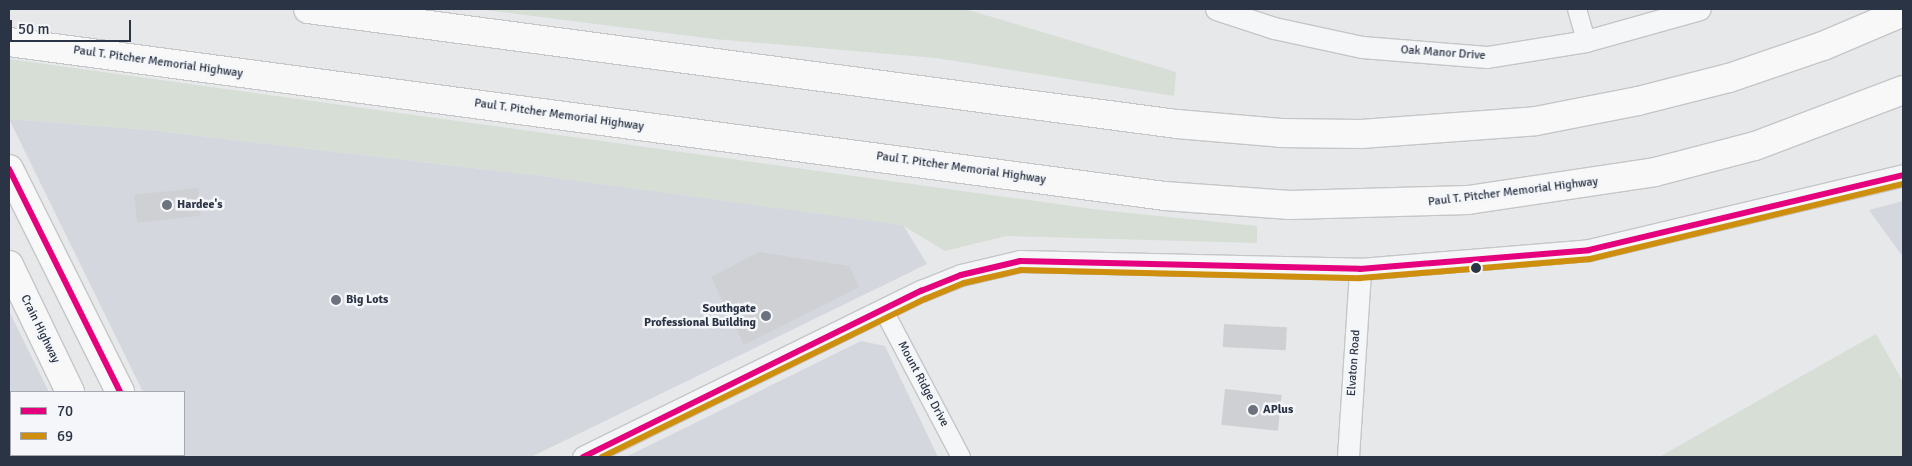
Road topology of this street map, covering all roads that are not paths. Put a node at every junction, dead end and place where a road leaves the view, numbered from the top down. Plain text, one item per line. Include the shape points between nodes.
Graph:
1 (308, 9) edge
2 (1216, 9) edge
3 (1577, 9) edge
4 (1700, 9) edge
5 (1903, 12) edge
6 (1586, 41) junction
7 (9, 42) edge
8 (1903, 90) edge
9 (9, 169) edge
10 (1903, 175) edge
11 (9, 265) edge
12 (1360, 269) junction
13 (884, 311) junction
14 (70, 391) edge
15 (120, 391) edge
16 (583, 457) edge
17 (961, 457) edge
18 (1348, 457) edge

1 - 5 main road via 1177,124 1281,133 1361,134 1536,121 1638,101 1823,46
2 - 6 street, Oak Manor Drive via 1274,28 1371,48 1487,57
3 - 6 street
4 - 6 street, Oak Manor Drive
7 - 8 main road, Paul T. Pitcher Memorial Highway via 1155,194 1290,205 1468,200 1655,172 1754,146
9 - 15 main road
10 - 12 street via 1589,250
11 - 14 main road, Crain Highway
12 - 13 street via 1020,262 961,275
12 - 18 street, Elvaton Road
13 - 16 street
13 - 17 street, Mount Ridge Drive

